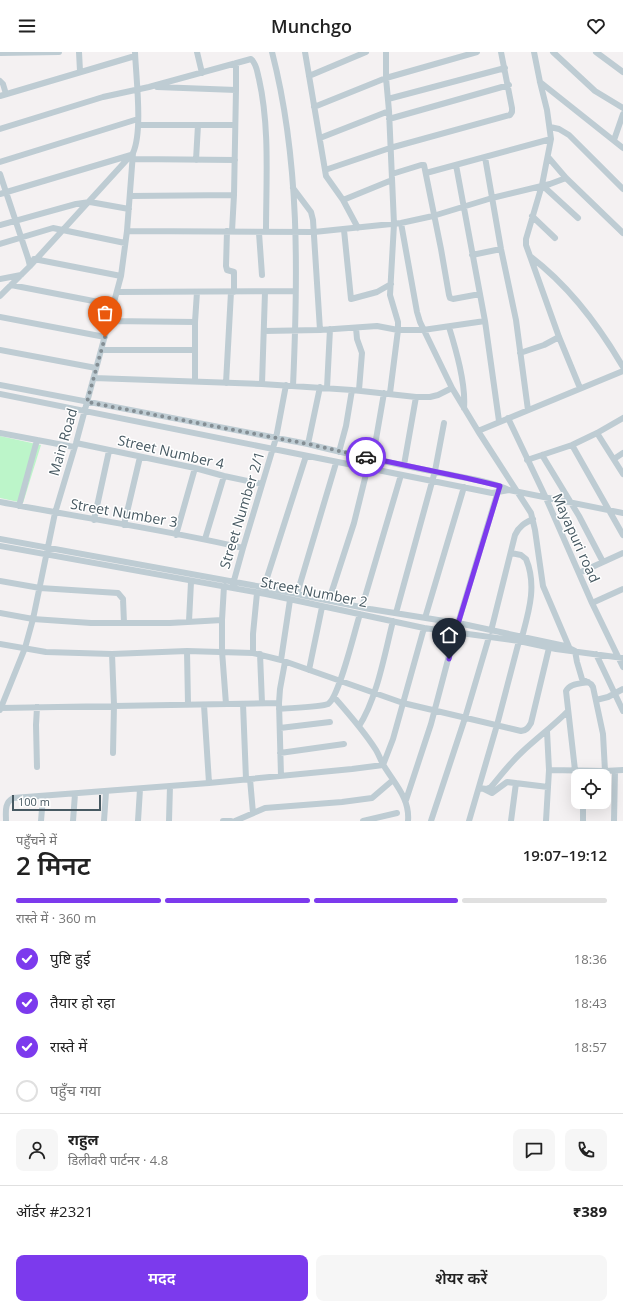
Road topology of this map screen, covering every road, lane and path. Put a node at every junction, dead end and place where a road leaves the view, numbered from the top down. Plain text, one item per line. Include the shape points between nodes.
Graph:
1 (0, 52) edge
2 (59, 52) edge
3 (79, 52) edge
4 (197, 52) edge
5 (272, 52) edge
6 (305, 52) edge
7 (345, 52) edge
8 (366, 52) edge
9 (386, 52) edge
10 (477, 52) edge
11 (502, 52) edge
12 (534, 52) edge
13 (553, 52) edge
14 (596, 52) edge
15 (136, 53) edge
16 (349, 59) junction
17 (236, 63) junction
18 (505, 68) junction
19 (80, 71) junction
20 (623, 72) edge
21 (202, 73) junction
22 (310, 76) junction
23 (386, 78) junction
24 (0, 81) edge
25 (540, 82) junction
26 (509, 85) junction
27 (149, 86) junction
28 (137, 88) junction
29 (236, 90) junction
30 (3, 95) edge
31 (388, 99) junction
32 (314, 107) junction
33 (623, 108) edge
34 (389, 111) junction
35 (623, 114) edge
36 (389, 119) junction
37 (138, 122) junction
38 (198, 125) junction
39 (235, 125) junction
40 (550, 127) junction
41 (0, 129) edge
42 (320, 138) junction
43 (551, 139) junction
44 (614, 140) junction
45 (390, 148) junction
46 (623, 148) edge
47 (132, 156) junction
48 (485, 157) junction
49 (548, 157) junction
50 (196, 160) junction
51 (235, 160) junction
52 (0, 162) edge
53 (456, 165) junction
54 (324, 170) junction
55 (0, 174) edge
56 (426, 174) junction
57 (392, 177) junction
58 (566, 178) junction
59 (542, 185) junction
60 (292, 187) junction
61 (623, 189) edge
62 (3, 193) edge
63 (234, 195) junction
64 (130, 196) junction
65 (492, 198) junction
66 (343, 200) junction
67 (90, 202) junction
68 (463, 207) junction
69 (129, 209) junction
70 (433, 216) junction
71 (532, 216) junction
72 (578, 218) dead end
73 (16, 220) junction
74 (394, 224) junction
75 (401, 224) junction
76 (0, 225) edge
77 (358, 228) junction
78 (63, 230) junction
79 (344, 230) junction
80 (127, 231) junction
81 (230, 231) junction
82 (262, 232) junction
83 (294, 232) junction
84 (314, 232) junction
85 (623, 233) edge
86 (21, 237) junction
87 (555, 238) dead end
88 (125, 243) junction
89 (0, 244) edge
90 (501, 249) junction
91 (472, 255) junction
92 (531, 257) junction
93 (28, 258) junction
94 (36, 259) junction
95 (30, 266) junction
96 (22, 274) junction
97 (262, 275) dead end
98 (121, 276) junction
99 (0, 279) edge
100 (391, 284) junction
101 (11, 285) junction
102 (295, 291) junction
103 (117, 292) junction
104 (197, 292) junction
105 (233, 292) junction
106 (265, 292) junction
107 (480, 294) junction
108 (0, 296) edge
109 (114, 305) junction
110 (0, 317) edge
111 (485, 320) junction
112 (109, 321) junction
113 (195, 322) junction
114 (449, 327) junction
115 (356, 328) junction
116 (330, 329) junction
117 (295, 330) junction
118 (320, 330) junction
119 (398, 330) junction
120 (423, 330) junction
121 (264, 331) junction
122 (105, 337) junction
123 (559, 337) junction
124 (0, 350) edge
125 (101, 350) junction
126 (195, 350) junction
127 (520, 353) junction
128 (623, 367) edge
129 (96, 368) junction
130 (623, 371) edge
131 (94, 378) junction
132 (195, 381) junction
133 (226, 383) junction
134 (262, 384) junction
135 (0, 385) edge
136 (286, 385) junction
137 (293, 386) junction
138 (320, 387) junction
139 (327, 388) junction
140 (452, 388) junction
141 (580, 388) junction
142 (352, 390) junction
143 (359, 390) junction
144 (387, 393) junction
145 (0, 394) edge
146 (416, 397) junction
147 (87, 402) junction
148 (464, 408) junction
149 (528, 410) junction
150 (84, 411) junction
151 (508, 418) junction
152 (500, 421) junction
153 (622, 421) edge
154 (444, 423) dead end
155 (478, 431) junction
156 (0, 433) edge
157 (597, 433) junction
158 (276, 438) junction
159 (37, 440) junction
160 (308, 444) junction
161 (75, 445) junction
162 (572, 445) junction
163 (273, 449) junction
164 (109, 451) junction
165 (339, 452) junction
166 (623, 454) edge
167 (542, 455) junction
168 (306, 456) junction
169 (140, 457) junction
170 (370, 458) junction
171 (614, 459) junction
172 (527, 460) junction
173 (336, 463) junction
174 (404, 465) junction
175 (195, 468) junction
176 (367, 468) junction
177 (435, 471) junction
178 (401, 474) junction
179 (623, 474) edge
180 (224, 476) junction
181 (432, 481) junction
182 (262, 484) junction
183 (500, 486) junction
184 (464, 487) junction
185 (509, 490) junction
186 (517, 492) junction
187 (497, 493) junction
188 (546, 498) junction
189 (0, 502) edge
190 (571, 503) junction
191 (19, 506) junction
192 (608, 510) junction
193 (55, 513) junction
194 (623, 513) edge
195 (533, 519) junction
196 (94, 520) junction
197 (124, 525) junction
198 (176, 535) junction
199 (623, 535) edge
200 (0, 538) edge
201 (205, 539) junction
202 (0, 546) edge
203 (48, 548) junction
204 (243, 548) junction
205 (511, 553) junction
206 (623, 553) edge
207 (47, 555) junction
208 (603, 562) junction
209 (579, 573) junction
210 (0, 581) edge
211 (191, 582) junction
212 (233, 585) junction
213 (224, 586) junction
214 (264, 587) junction
215 (40, 588) junction
216 (621, 590) edge
217 (257, 593) junction
218 (297, 594) junction
219 (623, 598) edge
220 (290, 600) junction
221 (329, 600) junction
222 (592, 603) junction
223 (322, 607) junction
224 (361, 610) junction
225 (0, 613) edge
226 (396, 613) junction
227 (426, 618) junction
228 (33, 620) junction
229 (222, 620) junction
230 (189, 621) junction
231 (393, 621) junction
232 (124, 623) junction
233 (458, 624) junction
234 (424, 628) junction
235 (491, 630) junction
236 (455, 633) junction
237 (489, 637) junction
238 (521, 639) junction
239 (0, 644) edge
240 (569, 647) junction
241 (25, 648) junction
242 (550, 648) junction
243 (187, 651) junction
244 (222, 651) junction
245 (575, 651) junction
246 (256, 653) junction
247 (112, 654) junction
248 (596, 654) junction
249 (621, 658) edge
250 (283, 661) junction
251 (623, 667) edge
252 (309, 670) junction
253 (341, 680) junction
254 (588, 682) junction
255 (623, 689) edge
256 (374, 692) junction
257 (615, 693) junction
258 (334, 697) junction
259 (596, 700) junction
260 (262, 703) junction
261 (403, 703) junction
262 (188, 704) junction
263 (226, 704) junction
264 (242, 704) junction
265 (114, 705) junction
266 (204, 705) junction
267 (279, 706) junction
268 (38, 707) junction
269 (0, 709) edge
270 (435, 711) junction
271 (568, 711) junction
272 (623, 711) edge
273 (465, 718) junction
274 (330, 722) dead end
275 (359, 726) junction
276 (497, 726) junction
277 (280, 728) junction
278 (547, 732) junction
279 (344, 744) dead end
280 (113, 753) dead end
281 (280, 753) junction
282 (383, 765) junction
283 (37, 767) dead end
284 (575, 769) edge
285 (605, 769) edge
286 (549, 770) junction
287 (571, 770) edge
288 (623, 770) edge
289 (611, 771) edge
290 (615, 771) junction
291 (281, 776) junction
292 (248, 779) junction
293 (393, 780) junction
294 (209, 783) junction
295 (516, 783) junction
296 (170, 786) junction
297 (548, 787) junction
298 (140, 789) junction
299 (482, 789) junction
300 (106, 792) junction
301 (75, 794) junction
302 (43, 797) junction
303 (406, 800) junction
304 (583, 809) edge
305 (253, 813) junction
306 (397, 813) dead end
307 (4, 818) edge
308 (380, 819) edge
309 (41, 821) edge
310 (73, 821) edge
311 (104, 821) edge
312 (138, 821) edge
313 (169, 821) edge
314 (222, 821) edge
315 (231, 821) edge
316 (236, 821) edge
317 (363, 821) edge
318 (408, 821) edge
319 (431, 821) edge
320 (469, 821) edge
321 (511, 821) edge
322 (546, 821) edge
323 (583, 821) edge
324 (614, 821) edge

1 - 2 street
3 - 19 street
4 - 21 street
5 - 60 street via 286,119
6 - 22 street
7 - 16 street
8 - 16 street
9 - 23 street
10 - 23 street
11 - 18 street
12 - 25 street
13 - 33 street via 596,91
14 - 20 street
15 - 19 street
15 - 28 street, Main Road
16 - 22 street
17 - 21 street
17 - 29 street
17 - 82 street via 253,60 261,89 266,125
18 - 26 street
18 - 31 street
19 - 30 street
21 - 27 street
22 - 32 street
23 - 31 street
23 - 32 street
24 - 30 street via 3,84
25 - 40 street
25 - 44 street
26 - 36 street
26 - 45 street via 513,110 510,115
27 - 28 street
27 - 29 street
28 - 37 street, Main Road
28 - 41 street
29 - 39 street
31 - 34 street
32 - 42 street
34 - 36 street
34 - 42 street
35 - 44 street
36 - 45 street
37 - 38 street
37 - 47 street, Main Road
37 - 52 street
38 - 39 street
38 - 50 street
39 - 51 street
40 - 43 street
40 - 61 street via 569,135
42 - 54 street
43 - 48 street
43 - 49 street
44 - 46 street
45 - 54 street
45 - 57 street
47 - 50 street
47 - 62 street via 95,164
47 - 64 street, Main Road
47 - 67 street
48 - 53 street
48 - 65 street
49 - 58 street
49 - 59 street
50 - 51 street
51 - 63 street
53 - 56 street
53 - 68 street
54 - 66 street
55 - 62 street
56 - 57 street via 425,166 422,165
56 - 70 street
57 - 66 street
57 - 74 street
58 - 59 street
58 - 85 street
59 - 65 street
59 - 71 street
59 - 72 street
60 - 83 street
60 - 84 street via 311,212
62 - 73 street
63 - 64 street
63 - 81 street
64 - 69 street, Main Road
65 - 68 street
65 - 90 street
66 - 77 street
67 - 69 street
67 - 73 street
67 - 78 street
68 - 70 street
68 - 91 street
69 - 80 street, Main Road
70 - 75 street
70 - 107 street via 450,298
71 - 87 street
71 - 92 street via 526,245
73 - 76 street
73 - 86 street
74 - 75 street
74 - 77 street
74 - 100 street
75 - 120 street via 417,312
77 - 79 street
78 - 86 street via 53,228
78 - 88 street
78 - 94 street
79 - 84 street
79 - 100 street via 351,299 377,292
80 - 81 street
80 - 88 street, Main Road
81 - 82 street
81 - 105 street via 226,266 227,270 234,272
82 - 83 street
82 - 97 street
83 - 84 street
83 - 102 street
84 - 118 street
86 - 89 street
86 - 93 street
88 - 98 street, Main Road
90 - 91 street
90 - 127 street
91 - 107 street
92 - 123 street
92 - 128 street via 550,272 597,325
93 - 94 street
93 - 95 street
94 - 95 street
94 - 98 street
95 - 96 street
96 - 99 street
96 - 101 street
98 - 103 street, Main Road
100 - 119 street via 390,295
101 - 108 street
101 - 109 street
102 - 106 street
102 - 117 street
103 - 104 street
103 - 109 street, Main Road
104 - 105 street
104 - 113 street
105 - 106 street
105 - 133 street
106 - 121 street
107 - 111 street
109 - 112 street, Main Road
110 - 122 street
111 - 114 street
111 - 152 street
112 - 113 street
112 - 122 street, Main Road
113 - 126 street
114 - 120 street
114 - 148 street via 464,391
115 - 116 street
115 - 119 street via 377,326
115 - 143 street via 362,353
116 - 118 street
116 - 139 street
117 - 118 street
117 - 121 street
117 - 137 street
119 - 120 street
119 - 144 street
120 - 140 street
121 - 134 street
122 - 125 street, Main Road
123 - 127 street
123 - 141 street
124 - 129 street
125 - 126 street
125 - 129 street, Main Road
126 - 132 street
127 - 149 street
129 - 131 street, Main Road
130 - 141 street
131 - 132 street
131 - 147 street, Main Road
132 - 133 street
133 - 134 street
134 - 136 street
135 - 147 street
136 - 137 street
136 - 158 street, Street Number 2/1
137 - 138 street
138 - 139 street
138 - 160 street
139 - 142 street
140 - 146 street via 430,397
140 - 148 street
141 - 149 street
142 - 143 street
142 - 165 street
143 - 144 street
144 - 146 street
144 - 170 street
145 - 150 street
146 - 174 street
147 - 150 street, Main Road
147 - 158 street
148 - 155 street
149 - 151 street
150 - 161 street, Main Road
150 - 163 street
151 - 152 street
151 - 172 street, Mayapuri road
152 - 155 street
153 - 157 street
154 - 177 street
155 - 186 street
156 - 159 street, Street Number 4
157 - 162 street
157 - 171 street
158 - 160 street
158 - 163 street, Street Number 2/1
159 - 161 street, Street Number 4
159 - 191 street
160 - 165 street
161 - 164 street, Street Number 4
161 - 193 street, Main Road
162 - 167 street
162 - 192 street
163 - 168 street
163 - 182 street, Street Number 2/1
164 - 169 street, Street Number 4
164 - 196 street
165 - 170 street
166 - 171 street
167 - 172 street
167 - 190 street
168 - 173 street
168 - 214 street
169 - 175 street, Street Number 4
169 - 197 street
170 - 174 street
170 - 176 street
171 - 179 street
172 - 188 street, Mayapuri road
173 - 176 street
173 - 218 street
174 - 177 street
175 - 180 street, Street Number 4
175 - 198 street
176 - 178 street
176 - 221 street via 354,523
177 - 181 street
177 - 183 street
178 - 181 street
178 - 224 street
180 - 182 street, Street Number 4
180 - 201 street
181 - 184 street
181 - 226 street
182 - 204 street, Street Number 2/1
183 - 185 street
183 - 187 street
184 - 187 street
184 - 227 street
185 - 186 street
185 - 187 street
186 - 188 street
186 - 195 street
187 - 233 street
188 - 190 street
188 - 209 street, Mayapuri road
189 - 191 street, Street Number 3
190 - 192 street
190 - 208 street
191 - 193 street, Street Number 3
192 - 194 street
192 - 199 street
193 - 196 street, Street Number 3
193 - 203 street, Main Road
195 - 205 street via 517,530
195 - 240 street via 543,586
196 - 197 street, Street Number 3
197 - 198 street, Street Number 3
198 - 201 street, Street Number 3
200 - 203 street
201 - 204 street, Street Number 3
202 - 207 street, Street Number 2
203 - 207 street, Main Road
203 - 212 street
204 - 212 street, Street Number 2/1
205 - 235 street
205 - 238 street via 526,559 532,587 532,598
206 - 208 street
207 - 211 street, Street Number 2
207 - 215 street, Main Road
208 - 209 street
209 - 222 street, Mayapuri road
210 - 215 street
211 - 213 street, Street Number 2
211 - 230 street
212 - 213 street, Street Number 2
212 - 214 street
212 - 217 street, Street Number 2
213 - 229 street
214 - 218 street
215 - 228 street, Main Road
215 - 232 street via 118,593 123,599
216 - 219 street
216 - 222 street
217 - 220 street, Street Number 2
217 - 246 street via 253,634
218 - 221 street
220 - 223 street, Street Number 2
220 - 250 street
221 - 224 street
222 - 249 street, Mayapuri road
223 - 224 street, Street Number 2
223 - 252 street
224 - 226 street
224 - 231 street, Street Number 2
224 - 253 street
225 - 228 street
226 - 227 street
227 - 233 street
228 - 232 street
228 - 241 street, Main Road
229 - 230 street
229 - 244 street
230 - 232 street
231 - 234 street, Street Number 2
231 - 256 street
233 - 235 street
233 - 236 street
234 - 236 street, Street Number 2
234 - 261 street
235 - 238 street
236 - 237 street, Street Number 2
236 - 270 street
237 - 238 street, Street Number 2
237 - 273 street
238 - 240 street
238 - 242 street, Street Number 2
238 - 276 street
239 - 241 street
240 - 245 street
241 - 247 street via 46,652
241 - 269 street, Main Road
242 - 245 street, Street Number 2
242 - 276 street via 528,728 521,731
243 - 244 street
243 - 247 street
243 - 262 street
244 - 246 street
244 - 263 street
245 - 248 street, Street Number 2
245 - 254 street via 579,672 582,679
246 - 250 street
246 - 260 street
247 - 265 street
248 - 249 street, Street Number 2
248 - 257 street
249 - 251 street, Mayapuri road
250 - 252 street
250 - 267 street
252 - 253 street
253 - 256 street
253 - 258 street
254 - 259 street via 593,687
254 - 271 street via 572,685 567,689
255 - 257 street
256 - 261 street
256 - 275 street
257 - 259 street
257 - 272 street
258 - 267 street via 324,705
258 - 275 street
259 - 285 street via 603,734
260 - 264 street
260 - 267 street
261 - 270 street
261 - 282 street
262 - 265 street
262 - 266 street
263 - 264 street
263 - 266 street
264 - 292 street
265 - 268 street
265 - 280 street
266 - 294 street
267 - 277 street
268 - 269 street
268 - 283 street
270 - 273 street
270 - 303 street
271 - 278 street
271 - 284 street
273 - 276 street
273 - 319 street
274 - 277 street
275 - 282 street
276 - 299 street
277 - 281 street
278 - 286 street
278 - 299 street via 516,758 491,787
279 - 281 street
281 - 291 street
282 - 291 street
282 - 293 street
286 - 287 street
286 - 297 street
288 - 290 street
289 - 290 street
290 - 324 street
291 - 292 street
292 - 294 street
292 - 305 street
293 - 303 street
293 - 305 street via 372,798 266,808
294 - 296 street
295 - 297 street
295 - 299 street via 506,782 492,793
295 - 321 street
296 - 298 street
296 - 313 street
297 - 322 street
298 - 300 street
298 - 312 street
299 - 320 street
300 - 301 street
300 - 311 street
301 - 302 street
301 - 310 street
302 - 307 street via 10,799
302 - 309 street
303 - 318 street
304 - 323 street
305 - 316 street
306 - 308 street
308 - 317 street
314 - 315 street

